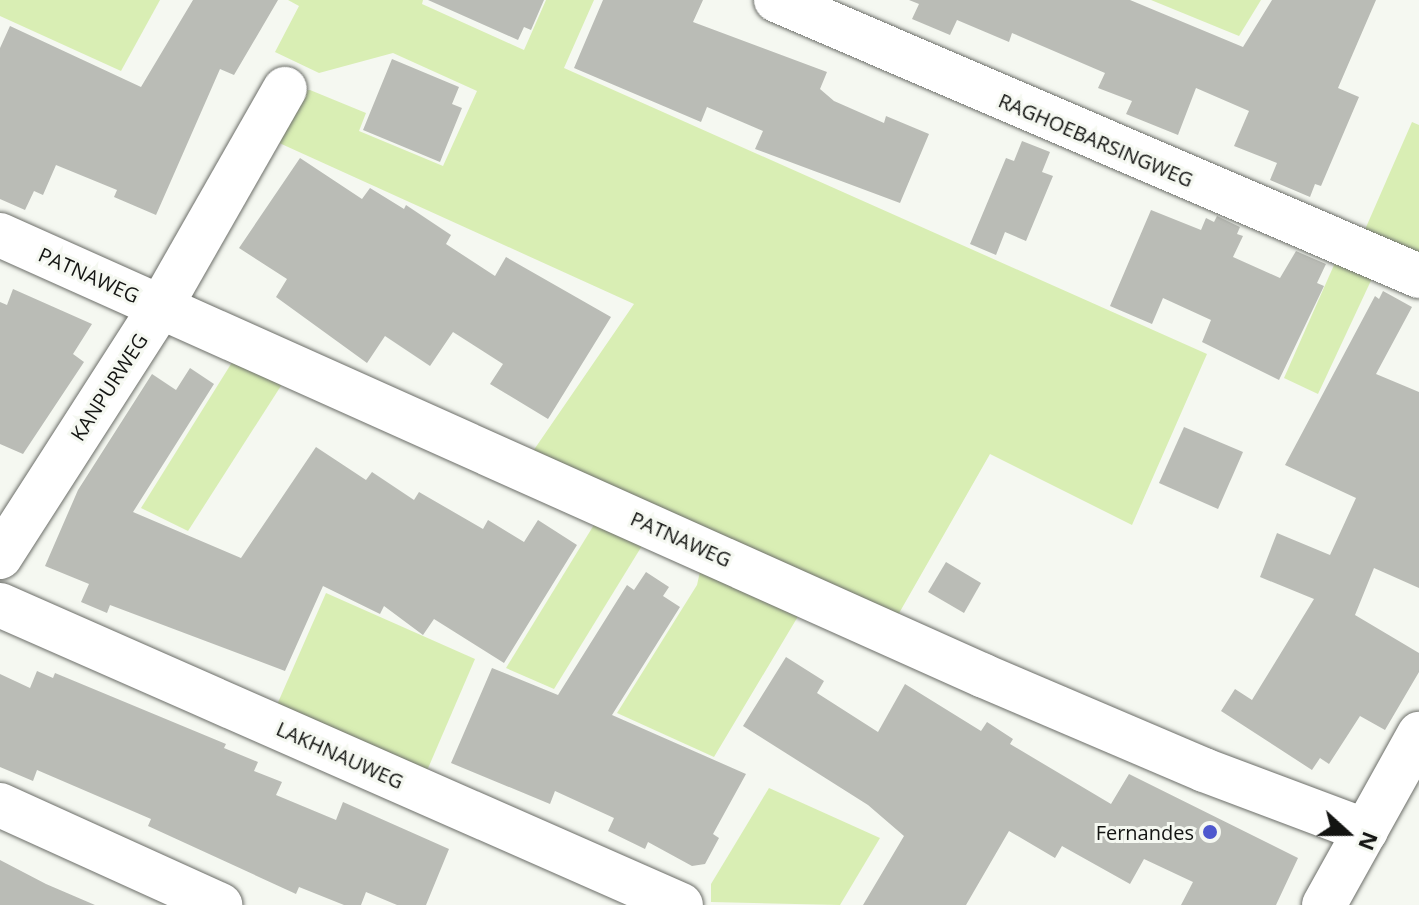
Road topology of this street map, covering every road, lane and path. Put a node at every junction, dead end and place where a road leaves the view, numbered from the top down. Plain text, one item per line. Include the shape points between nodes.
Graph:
1 (776, 0) edge
2 (285, 89) dead end
3 (0, 235) edge
4 (1419, 276) edge
5 (161, 306) junction
6 (0, 557) edge
7 (0, 605) edge
8 (1419, 734) edge
9 (0, 805) edge
10 (1366, 831) junction
11 (220, 905) edge
12 (681, 905) edge
13 (1324, 905) edge

1 - 4 street, RAGHOEBARSINGWEG
2 - 5 street, KANPURWEG
3 - 5 street, PATNAWEG
5 - 6 street, KANPURWEG
5 - 10 street, PATNAWEG via 984,676 1204,770
7 - 12 street, LAKHNAUWEG
8 - 10 street
9 - 11 street
10 - 13 street

